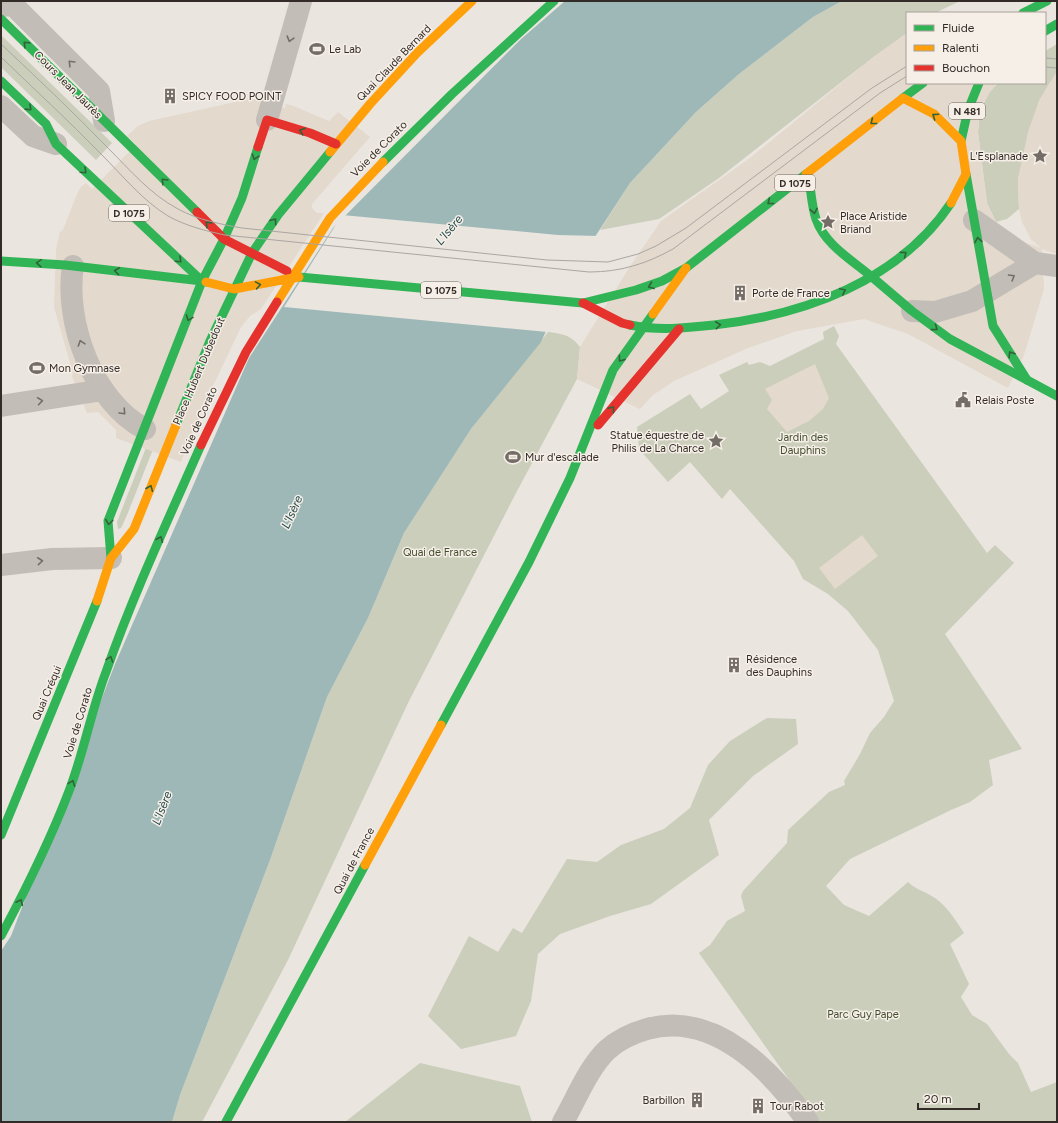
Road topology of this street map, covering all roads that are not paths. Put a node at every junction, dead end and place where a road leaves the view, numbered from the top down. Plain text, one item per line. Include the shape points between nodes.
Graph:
1 (301, 1) edge
2 (472, 1) edge
3 (554, 1) edge
4 (1047, 1) edge
5 (1, 6) edge
6 (1025, 12) edge
7 (1, 19) edge
8 (1057, 24) edge
9 (1046, 30) edge
10 (1, 81) edge
11 (922, 84) edge
12 (978, 84) edge
13 (903, 98) junction
14 (1, 106) edge
15 (270, 110) junction
16 (104, 121) junction
17 (961, 141) junction
18 (56, 144) junction
19 (336, 144) junction
20 (808, 173) junction
21 (966, 174) junction
22 (974, 220) junction
23 (224, 239) junction
24 (252, 253) junction
25 (1, 261) edge
26 (1035, 263) junction
27 (69, 266) junction
28 (1057, 266) edge
29 (686, 268) junction
30 (299, 277) junction
31 (872, 277) junction
32 (202, 281) junction
33 (234, 289) junction
34 (987, 292) junction
35 (584, 303) junction
36 (912, 311) junction
37 (644, 328) junction
38 (679, 329) junction
39 (1028, 380) junction
40 (103, 390) junction
41 (1057, 396) edge
42 (1, 406) edge
43 (142, 438) junction
44 (588, 439) junction
45 (164, 454) joint
46 (111, 558) junction
47 (1, 565) edge
48 (7, 803) edge
49 (1, 835) edge
50 (1, 936) edge
51 (226, 1122) edge
52 (563, 1122) edge
53 (808, 1122) edge

1 -> 15 street
2 - 19 main road, Quai Claude Bernard via 417,53
50 -> 3 main road, Voie de Corato via 31,879 69,791 105,672 124,625 214,416 246,352 330,218 452,94
4 - 6 main road
16 -> 5 street, Cours Jean Jaurès via 98,91 13,5
16 -> 7 main road, Cours Jean Jaurès
8 - 9 main road
10 -> 18 main road, D 1075 via 46,124
11 - 13 main road
12 - 17 main road, N 481
17 -> 13 main road via 934,114
13 -> 20 main road, D 1075
14 - 18 street via 33,136
19 -> 15 main road via 310,133
15 -> 23 main road via 242,198
23 -> 16 main road
17 - 21 main road
18 -> 32 main road, D 1075
24 -> 19 main road, Quai Claude Bernard via 278,215
20 -> 29 main road, D 1075
20 -> 31 main road via 818,225 825,236
21 - 22 main road
31 -> 21 main road via 912,248 945,212
22 - 26 street
34 -> 22 main road
23 - 24 main road
23 - 32 main road
24 - 30 main road, D 1075
24 - 33 main road, Place Hubert Dubedout
27 -> 25 main road
26 - 28 street
34 -> 26 street
32 -> 27 main road
40 -> 27 street via 90,369 79,338 72,307
29 -> 35 main road, D 1075 via 647,288
29 - 37 main road
33 -> 30 main road, D 1075, bridge
30 - 35 main road, D 1075
31 - 36 main road
38 -> 31 main road, D 1075 via 751,321 812,305
32 - 33 main road
32 -> 43 main road
33 - 45 main road, Place Hubert Dubedout
34 - 36 street via 972,301 935,312
39 -> 34 main road via 993,326
35 - 37 main road, D 1075 via 622,323
36 -> 39 main road via 950,338
37 - 38 main road, D 1075
37 -> 44 main road, Quai de France via 613,370
44 -> 38 main road, Quai de France
39 - 41 main road
42 -> 40 street
40 -> 43 street via 133,422
43 -> 46 main road, Quai Créqui via 108,521
44 - 51 main road, Quai de France via 515,588
46 -> 45 main road, Quai Créqui via 134,529
47 -> 46 street via 52,559
46 - 48 main road, Quai Créqui via 94,611
48 - 49 main road, Quai Créqui
52 - 53 street via 591,1069 608,1049 631,1033 660,1025 682,1024 716,1035 737,1048 768,1074 792,1099

